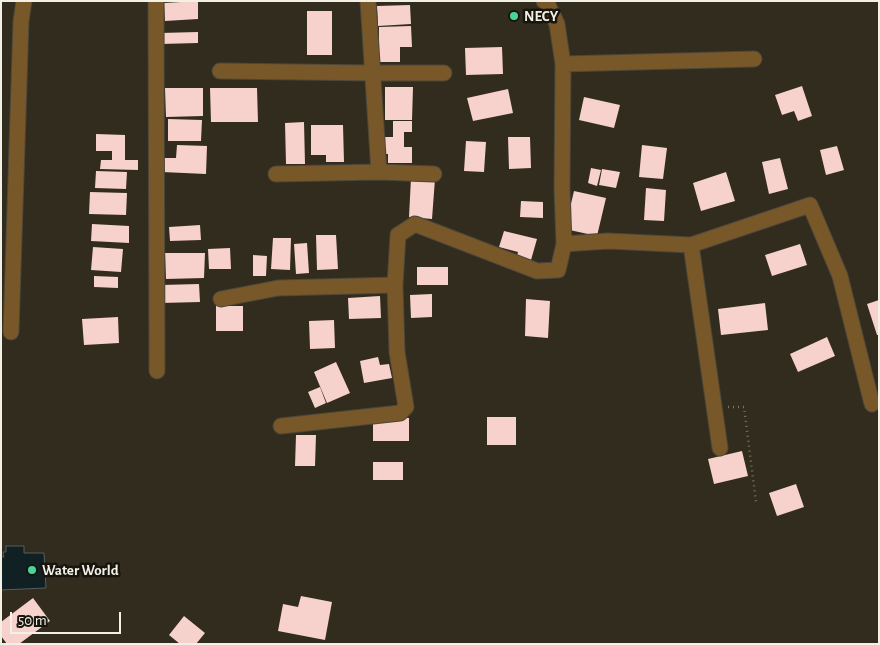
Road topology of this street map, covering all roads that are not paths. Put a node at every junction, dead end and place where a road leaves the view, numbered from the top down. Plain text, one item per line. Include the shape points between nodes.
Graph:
1 (24, 1) edge
2 (156, 1) edge
3 (368, 1) edge
4 (544, 1) edge
5 (754, 59) dead end
6 (563, 64) junction
7 (220, 71) dead end
8 (444, 73) dead end
9 (374, 74) junction
10 (379, 172) junction
11 (276, 174) dead end
12 (434, 174) dead end
13 (564, 244) junction
14 (691, 245) junction
15 (395, 285) junction
16 (221, 299) dead end
17 (11, 332) dead end
18 (157, 371) dead end
19 (872, 404) dead end
20 (281, 426) dead end
21 (720, 448) dead end

1 - 17 street
2 - 18 street
3 - 9 street
4 - 6 street via 557,24
5 - 6 street
6 - 13 street
7 - 9 street
8 - 9 street
9 - 10 street
10 - 11 street
10 - 12 street
13 - 14 street via 608,241
13 - 15 street via 558,270 537,271 415,224 398,235
14 - 19 street via 810,205 840,276
14 - 21 street
15 - 16 street via 278,288
15 - 20 street via 396,352 406,407 400,412

